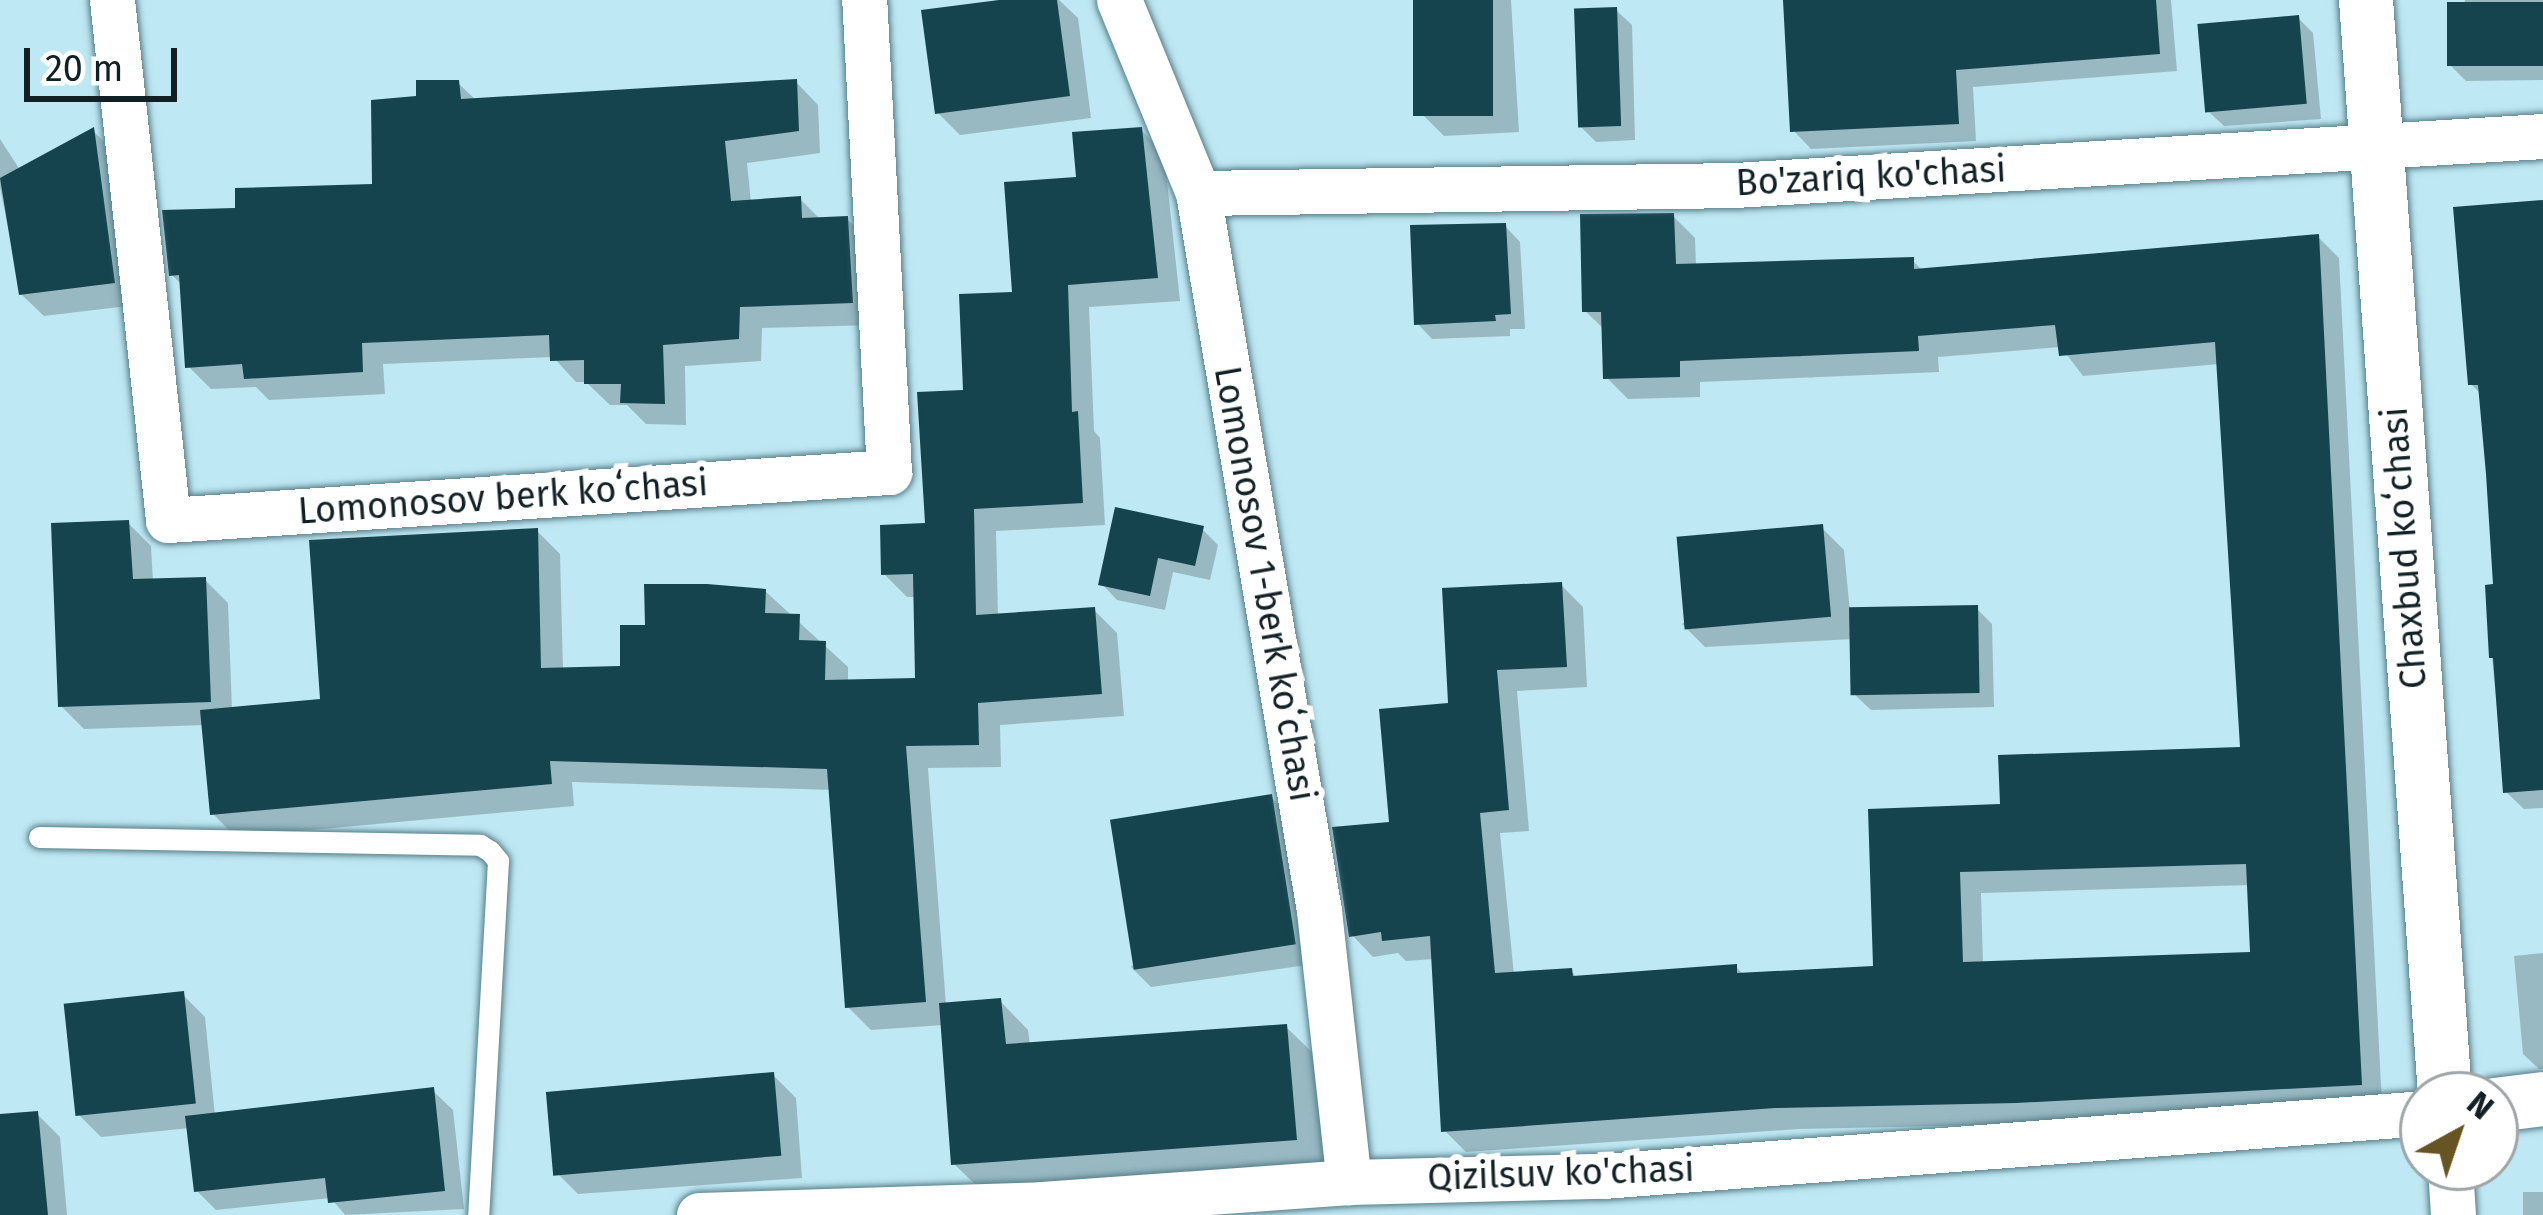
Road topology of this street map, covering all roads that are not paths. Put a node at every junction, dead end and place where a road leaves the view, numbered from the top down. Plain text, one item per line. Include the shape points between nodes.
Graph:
1 (112, 0) edge
2 (864, 0) edge
3 (1119, 0) edge
4 (2366, 0) edge
5 (2543, 136) edge
6 (2376, 148) junction
7 (1198, 193) junction
8 (39, 837) dead end
9 (2443, 1071) edge
10 (2399, 1115) edge
11 (1348, 1182) junction
12 (1601, 1195) edge
13 (1042, 1209) edge
14 (478, 1215) edge
15 (699, 1215) edge

1 - 2 street, Lomonosov berk koʻchasi via 168,520 889,472
3 - 7 street, Lomonosov 1-berk koʻchasi
4 - 6 street, Chaxbud koʻchasi
5 - 6 street, Bo'zariq ko'chasi
6 - 7 street, Bo'zariq ko'chasi via 1735,185
6 - 9 street, Chaxbud koʻchasi
7 - 11 street, Lomonosov 1-berk koʻchasi via 1319,910
8 - 14 lane via 490,850 498,861
10 - 12 street, Qizilsuv ko'chasi
11 - 12 street, Qizilsuv ko'chasi
11 - 13 street, Qizilsuv ko'chasi
13 - 15 street, Qizilsuv ko'chasi

